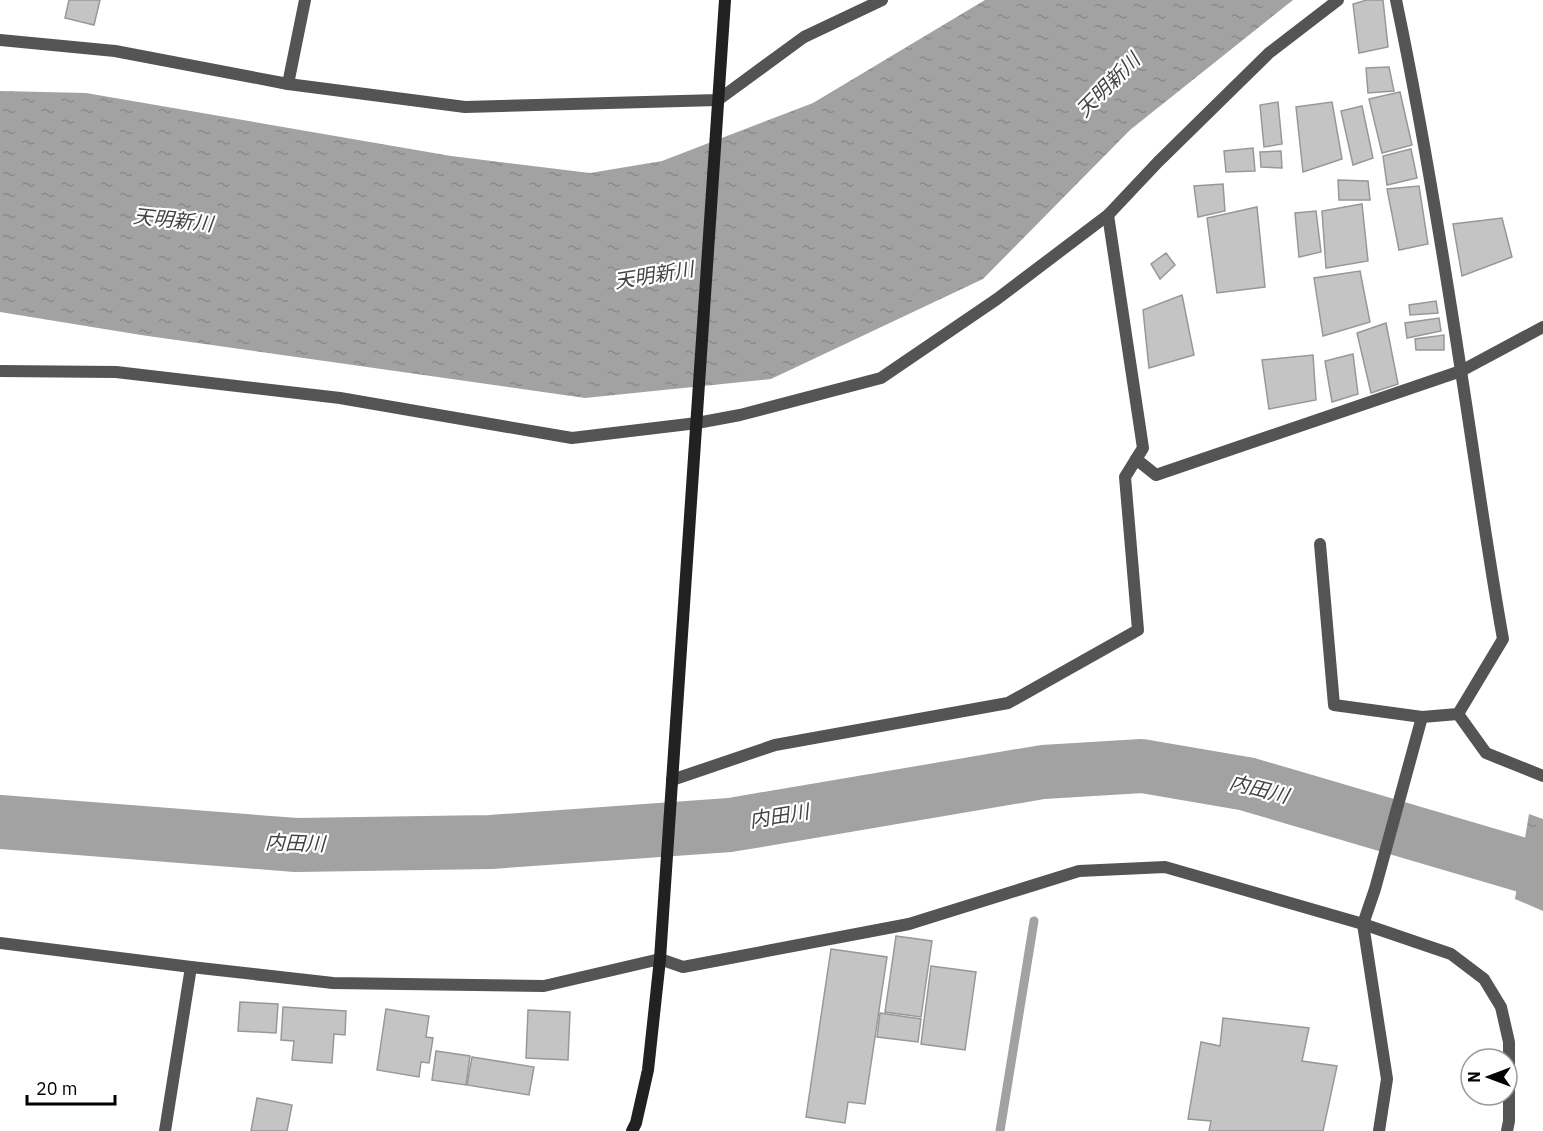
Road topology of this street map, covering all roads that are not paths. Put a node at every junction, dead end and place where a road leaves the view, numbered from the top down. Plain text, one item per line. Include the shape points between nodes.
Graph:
1 (305, 0) edge
2 (725, 0) edge
3 (882, 0) edge
4 (1338, 0) edge
5 (1396, 0) edge
6 (0, 40) edge
7 (288, 84) junction
8 (718, 100) junction
9 (1108, 215) junction
10 (1543, 327) edge
11 (0, 371) edge
12 (1461, 371) junction
13 (697, 423) junction
14 (1136, 459) junction
15 (1320, 544) dead end
16 (1458, 714) junction
17 (1422, 717) junction
18 (1543, 776) edge
19 (672, 780) junction
20 (1363, 924) junction
21 (0, 943) edge
22 (660, 959) junction
23 (191, 967) junction
24 (165, 1131) edge
25 (632, 1131) edge
26 (1379, 1131) edge
27 (1507, 1131) edge

1 - 7 street
2 - 8 street
3 - 8 street via 804,37
4 - 9 street via 1269,53
5 - 12 street
6 - 7 street via 115,51
7 - 8 street via 465,107
8 - 13 street
9 - 13 street via 998,299 881,378
9 - 14 street via 1143,448
10 - 12 street
11 - 13 street via 116,372 340,398 572,438
12 - 14 street via 1156,475
12 - 16 street via 1503,639
13 - 19 street
14 - 19 street via 1125,477 1138,630 1008,703 775,745
15 - 17 street via 1334,705
16 - 17 street
16 - 18 street via 1486,753
17 - 20 street
19 - 22 street
20 - 22 street via 1165,867 1079,871 909,924 683,967
20 - 26 street via 1387,1079
20 - 27 street via 1451,954 1484,979 1501,1007 1509,1042
21 - 23 street
22 - 23 street via 544,986 333,983
22 - 25 street via 648,1070
23 - 24 street

